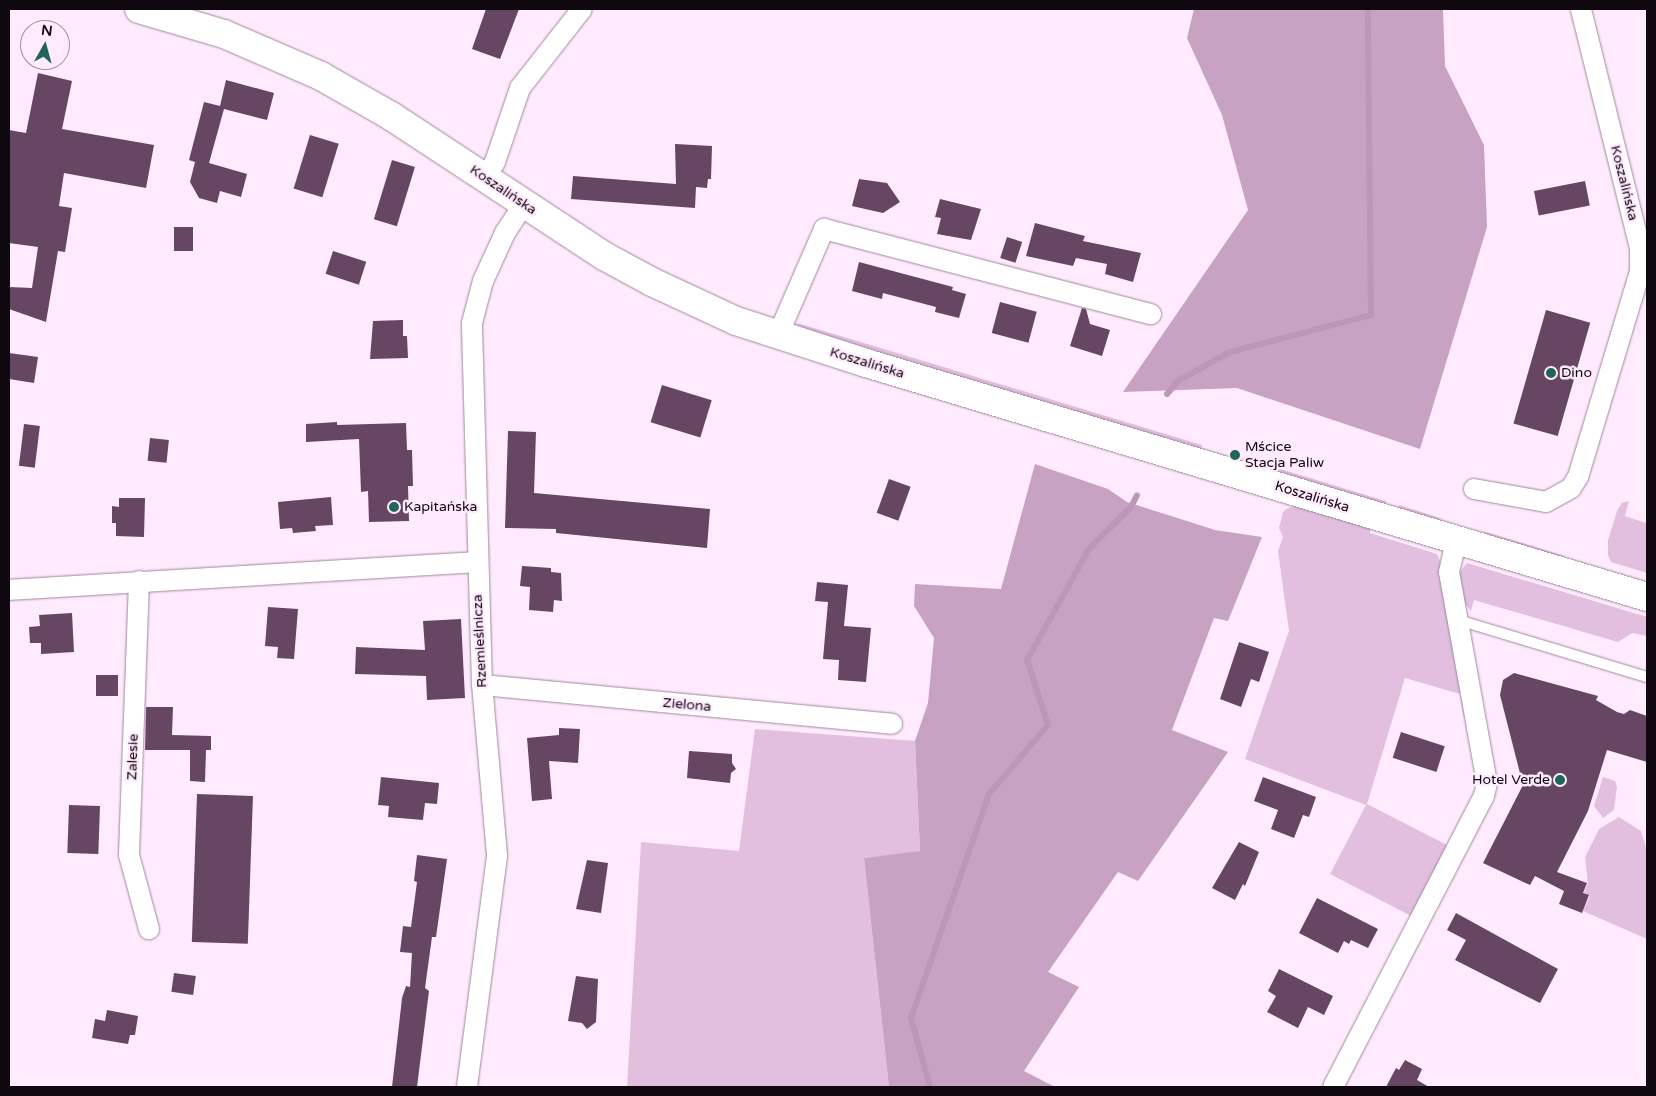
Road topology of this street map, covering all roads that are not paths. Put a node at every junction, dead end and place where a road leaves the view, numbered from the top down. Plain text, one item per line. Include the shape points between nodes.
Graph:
1 (139, 9) edge
2 (582, 9) edge
3 (1580, 9) edge
4 (486, 178) junction
5 (524, 204) junction
6 (1151, 314) dead end
7 (778, 335) junction
8 (1474, 490) dead end
9 (1456, 541) junction
10 (477, 562) junction
11 (139, 581) junction
12 (9, 590) edge
13 (1647, 597) edge
14 (1458, 620) junction
15 (1647, 677) edge
16 (482, 685) junction
17 (892, 724) dead end
18 (149, 929) dead end
19 (467, 1087) edge
20 (1333, 1087) edge

1 - 4 main road, Koszalińska via 224,34 305,68 379,108
2 - 4 street via 520,88 496,162
3 - 8 street, Koszalińska via 1640,248 1640,271 1578,478 1571,488 1546,502
4 - 5 main road, Koszalińska
5 - 7 main road, Koszalińska via 652,282 710,310
5 - 10 street, Rzemieślnicza via 505,233 483,280 472,323
6 - 7 street via 824,229
7 - 9 main road, Koszalińska
9 - 13 main road, Koszalińska
9 - 14 street via 1449,572
10 - 11 street
10 - 16 street, Rzemieślnicza
11 - 12 street
11 - 18 street, Zalesie via 129,856
14 - 15 lane
14 - 20 street via 1486,769 1484,796
16 - 17 street, Zielona
16 - 19 street, Rzemieślnicza via 497,855

